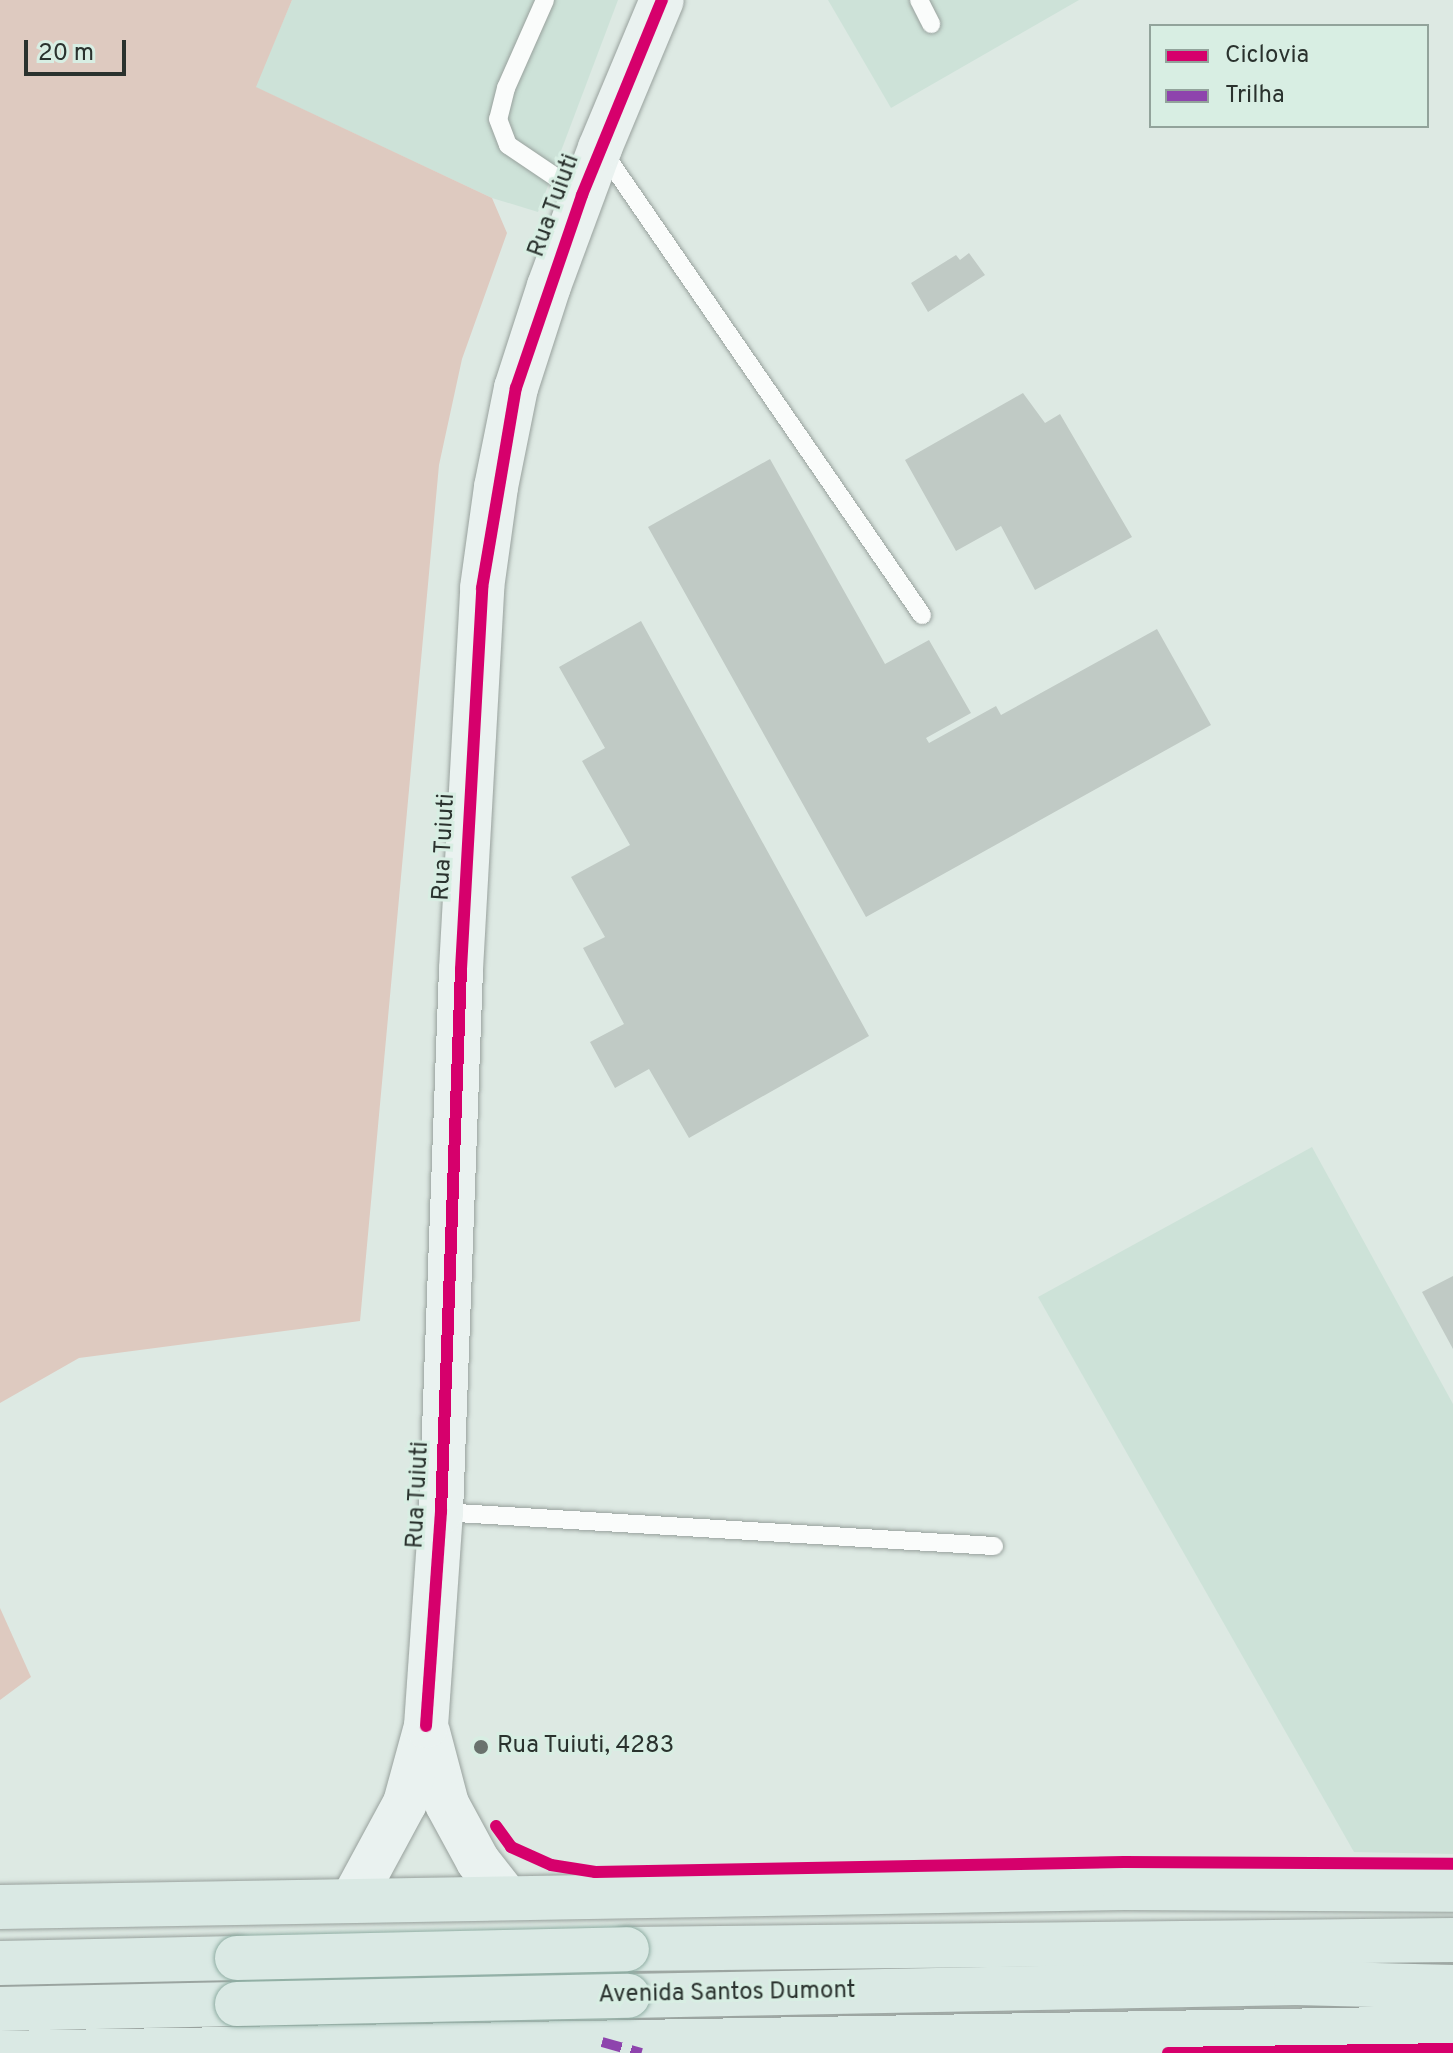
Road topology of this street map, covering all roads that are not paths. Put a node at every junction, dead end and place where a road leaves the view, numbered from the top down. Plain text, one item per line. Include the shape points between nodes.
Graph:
1 (545, 0) edge
2 (662, 0) edge
3 (919, 0) edge
4 (931, 24) dead end
5 (600, 148) junction
6 (582, 195) junction
7 (922, 615) dead end
8 (441, 1512) junction
9 (994, 1546) dead end
10 (426, 1726) junction
11 (1453, 1890) edge
12 (507, 1898) junction
13 (352, 1901) junction
14 (0, 1907) edge
15 (1453, 1940) edge
16 (0, 1963) edge
17 (1453, 1987) edge
18 (0, 2009) edge
19 (1453, 2028) edge
20 (558, 2048) edge
21 (369, 2049) edge
22 (499, 2049) edge
23 (295, 2050) edge
24 (0, 2053) edge

1 - 6 lane via 498,119 508,145
2 - 5 main road, Rua Tuiuti
3 - 4 lane
5 - 6 main road, Rua Tuiuti
5 - 7 lane
6 - 8 main road, Rua Tuiuti via 516,388 482,588 461,969
8 - 9 lane
8 - 10 main road, Rua Tuiuti
10 - 12 main road, Rua Tuiuti via 447,1804 478,1861
10 - 13 main road, Rua Tuiuti via 405,1803
11 - 12 main road via 1124,1888
12 - 13 main road
12 - 22 main road, Rua Tuiuti via 528,1937 532,1962 530,1986
13 - 14 main road
13 - 21 main road, Rua Tuiuti via 329,1944 330,1969 336,1994
15 - 16 main road, Avenida Santos Dumont, bridge via 627,1949
17 - 18 main road, Avenida Santos Dumont, bridge via 1296,1983
19 - 20 main road
20 - 22 main road
21 - 22 main road
21 - 23 main road
23 - 24 main road

